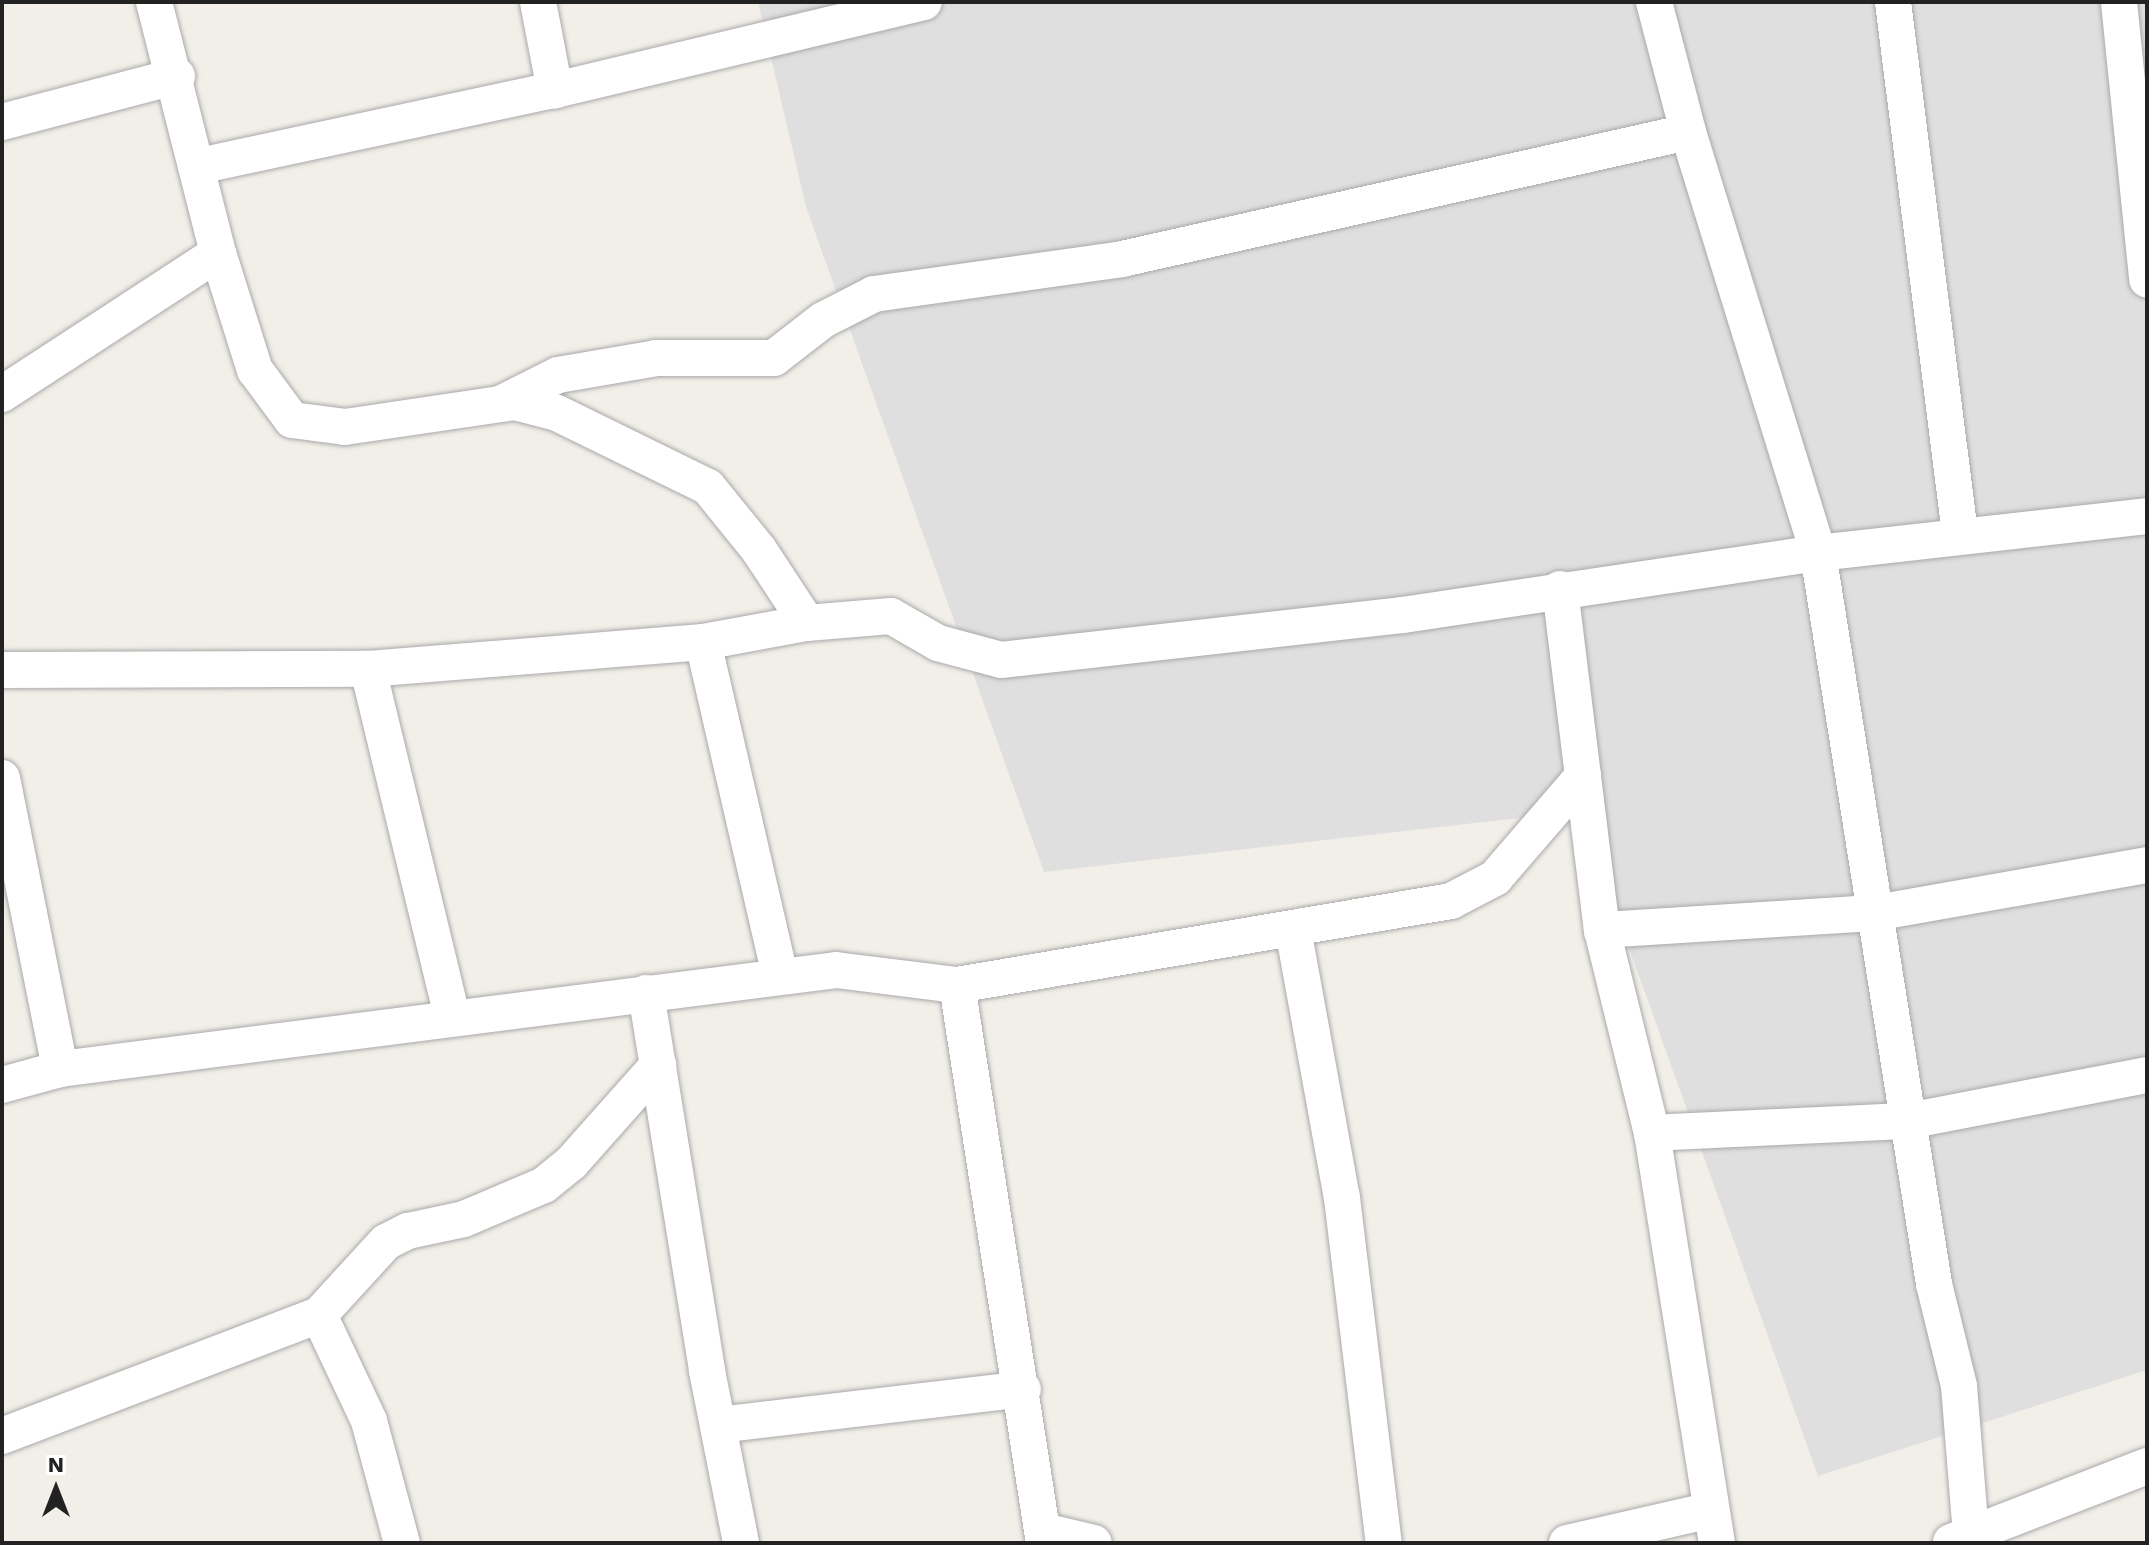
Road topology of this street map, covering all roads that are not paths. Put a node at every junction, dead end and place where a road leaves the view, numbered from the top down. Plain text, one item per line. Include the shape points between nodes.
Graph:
1 (154, 2) edge
2 (538, 2) edge
3 (924, 2) edge
4 (1654, 2) edge
5 (1893, 2) edge
6 (2119, 2) edge
7 (177, 76) junction
8 (555, 90) junction
9 (2, 122) edge
10 (1688, 132) junction
11 (199, 166) junction
12 (218, 253) junction
13 (2147, 280) edge
14 (2, 394) edge
15 (500, 404) junction
16 (2147, 516) edge
17 (1960, 534) junction
18 (1818, 553) junction
19 (1560, 589) junction
20 (807, 623) junction
21 (703, 642) junction
22 (368, 669) junction
23 (2, 670) edge
24 (1583, 776) junction
25 (2, 778) edge
26 (2147, 865) edge
27 (1875, 913) junction
28 (1293, 929) junction
29 (1602, 930) junction
30 (780, 976) junction
31 (957, 985) junction
32 (646, 993) junction
33 (452, 1017) junction
34 (658, 1065) junction
35 (60, 1069) junction
36 (2147, 1075) edge
37 (2, 1085) edge
38 (1908, 1121) junction
39 (1652, 1133) junction
40 (319, 1315) junction
41 (1023, 1389) junction
42 (718, 1425) junction
43 (2, 1436) edge
44 (2147, 1466) edge
45 (1714, 1526) edge
46 (1043, 1537) edge
47 (1959, 1540) edge
48 (402, 1543) edge
49 (741, 1543) edge
50 (1094, 1543) edge
51 (1384, 1543) edge
52 (1567, 1543) edge

1 - 7 street
2 - 8 street
3 - 8 street
4 - 10 street
5 - 17 street
6 - 13 street
7 - 9 street
7 - 11 street
8 - 11 street
10 - 15 street via 1122,259 874,294 823,320 774,358 656,358 558,375
10 - 18 street
11 - 12 street
12 - 14 street
12 - 15 street via 255,370 292,420 345,427
15 - 20 street via 515,402 557,413 708,487 759,550
16 - 17 street
17 - 18 street
18 - 19 street
18 - 27 street
19 - 20 street via 1403,615 1001,660 938,643 891,616
19 - 24 street
20 - 21 street
21 - 22 street
21 - 30 street
22 - 23 street
22 - 33 street
24 - 28 street via 1495,878 1451,901
24 - 29 street
25 - 35 street
26 - 27 street
27 - 29 street
27 - 38 street
28 - 31 street
28 - 51 street via 1342,1198
29 - 39 street
30 - 31 street via 836,970
30 - 32 street
31 - 41 street
32 - 33 street
32 - 34 street
33 - 35 street
34 - 40 street via 572,1162 544,1185 464,1219 386,1242
34 - 42 street
35 - 37 street
36 - 38 street
38 - 39 street
38 - 47 street via 1934,1284 1959,1386
39 - 45 street
40 - 43 street
40 - 48 street via 369,1421
41 - 42 street
41 - 46 street
42 - 49 street
44 - 47 street
45 - 52 street
46 - 50 street

